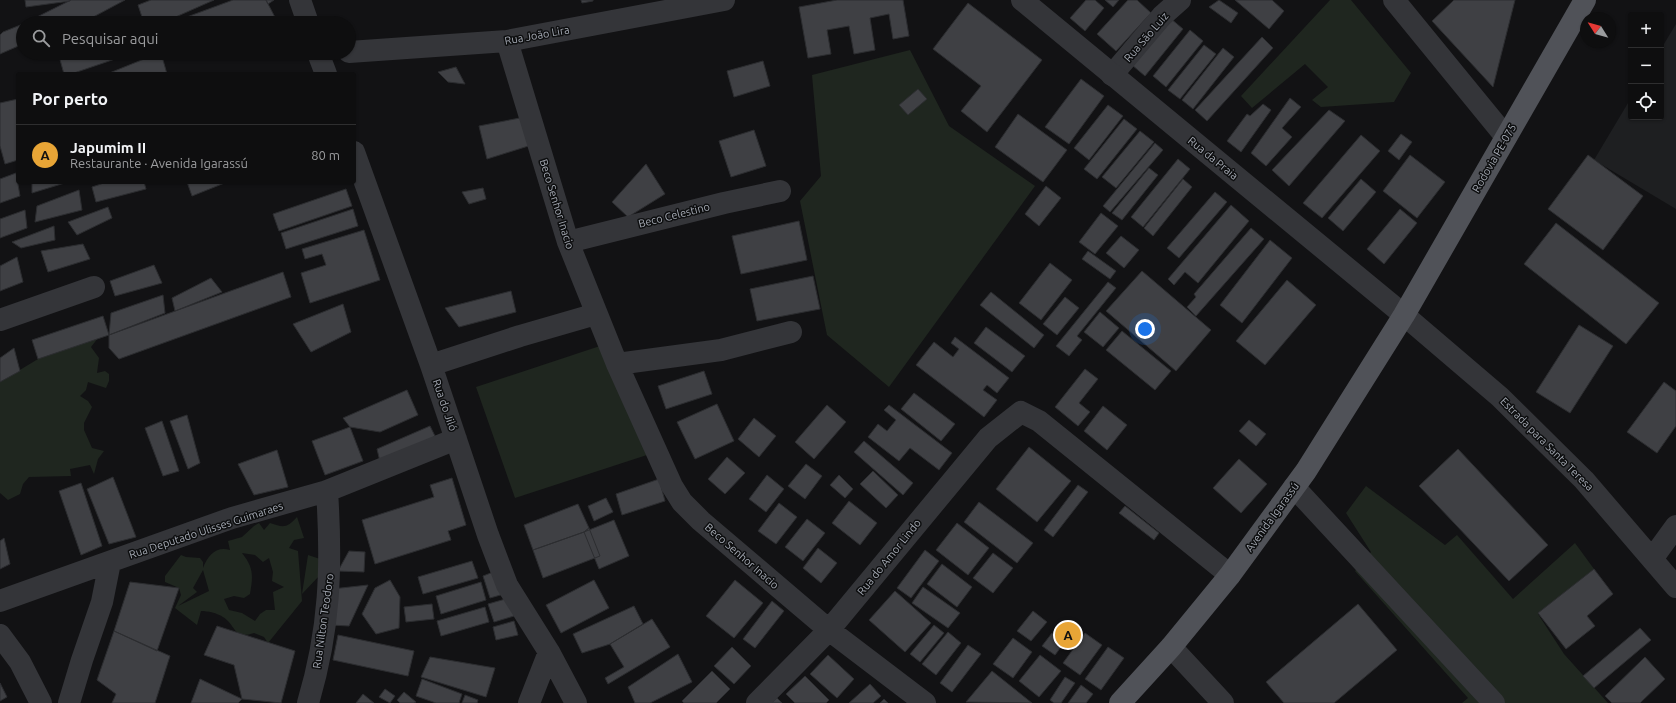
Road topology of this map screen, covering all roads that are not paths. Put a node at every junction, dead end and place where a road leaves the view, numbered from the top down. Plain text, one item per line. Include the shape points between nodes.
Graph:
1 (300, 0) edge
2 (724, 0) edge
3 (1022, 0) edge
4 (1180, 0) edge
5 (1394, 0) edge
6 (1585, 0) edge
7 (306, 16) edge
8 (507, 41) junction
9 (356, 52) edge
10 (323, 60) edge
11 (326, 72) edge
12 (1112, 75) junction
13 (1506, 137) junction
14 (356, 158) edge
15 (780, 192) dead end
16 (568, 242) junction
17 (94, 287) dead end
18 (596, 314) junction
19 (1404, 315) junction
20 (0, 320) edge
21 (791, 332) dead end
22 (617, 364) junction
23 (430, 365) junction
24 (456, 439) junction
25 (1294, 487) junction
26 (328, 491) junction
27 (1676, 526) edge
28 (1652, 559) junction
29 (110, 562) junction
30 (1230, 575) junction
31 (1676, 588) edge
32 (0, 601) edge
33 (829, 630) junction
34 (0, 635) edge
35 (1171, 647) junction
36 (549, 652) junction
37 (41, 703) edge
38 (69, 703) edge
39 (308, 703) edge
40 (528, 703) edge
41 (576, 703) edge
42 (757, 703) edge
43 (925, 703) edge
44 (1120, 703) edge
45 (1223, 703) edge
46 (1494, 703) edge

1 - 7 street
2 - 8 street, Rua João Lira
3 - 12 street, Rua da Praia
4 - 12 street, Rua São Luiz via 1162,16
5 - 13 street
6 - 13 main road, Rodovia PE-075
8 - 9 street, Rua João Lira
8 - 16 street, Beco Senhor Inacio
10 - 11 street
12 - 19 street, Rua da Praia
13 - 19 main road, Rodovia PE-075
14 - 23 street, Rua do Jiló
15 - 16 street, Beco Celestino via 724,203
16 - 18 street, Beco Senhor Inacio
17 - 20 street
18 - 22 street, Beco Senhor Inacio
18 - 23 street
19 - 25 main road, Avenida Igarassú
19 - 28 street, Estrada para Santa Teresa via 1500,397 1584,480
21 - 22 street via 720,350
22 - 33 street, Beco Senhor Inacio via 672,486 682,502
23 - 24 street, Rua do Jiló
24 - 26 street, Rua Deputado Ulisses Guimaraes
24 - 36 street, Rua do Jiló via 488,535 508,585
25 - 30 main road, Avenida Igarassú
25 - 46 street
26 - 29 street, Rua Deputado Ulisses Guimaraes via 232,518
26 - 39 street, Rua Nilton Teodoro via 329,594 320,658
27 - 28 street
28 - 31 street, Estrada para Santa Teresa
29 - 32 street, Rua Deputado Ulisses Guimaraes
29 - 38 street via 102,602
30 - 33 street, Rua do Amor Lindo via 1039,422 1021,412 988,438
30 - 35 main road, Avenida Igarassú
33 - 42 street, Rua do Amor Lindo
33 - 43 street, Beco Senhor Inacio
34 - 37 street via 20,662
35 - 44 main road, Avenida Igarassú
35 - 45 street
36 - 40 street
36 - 41 street, Rua do Jiló

